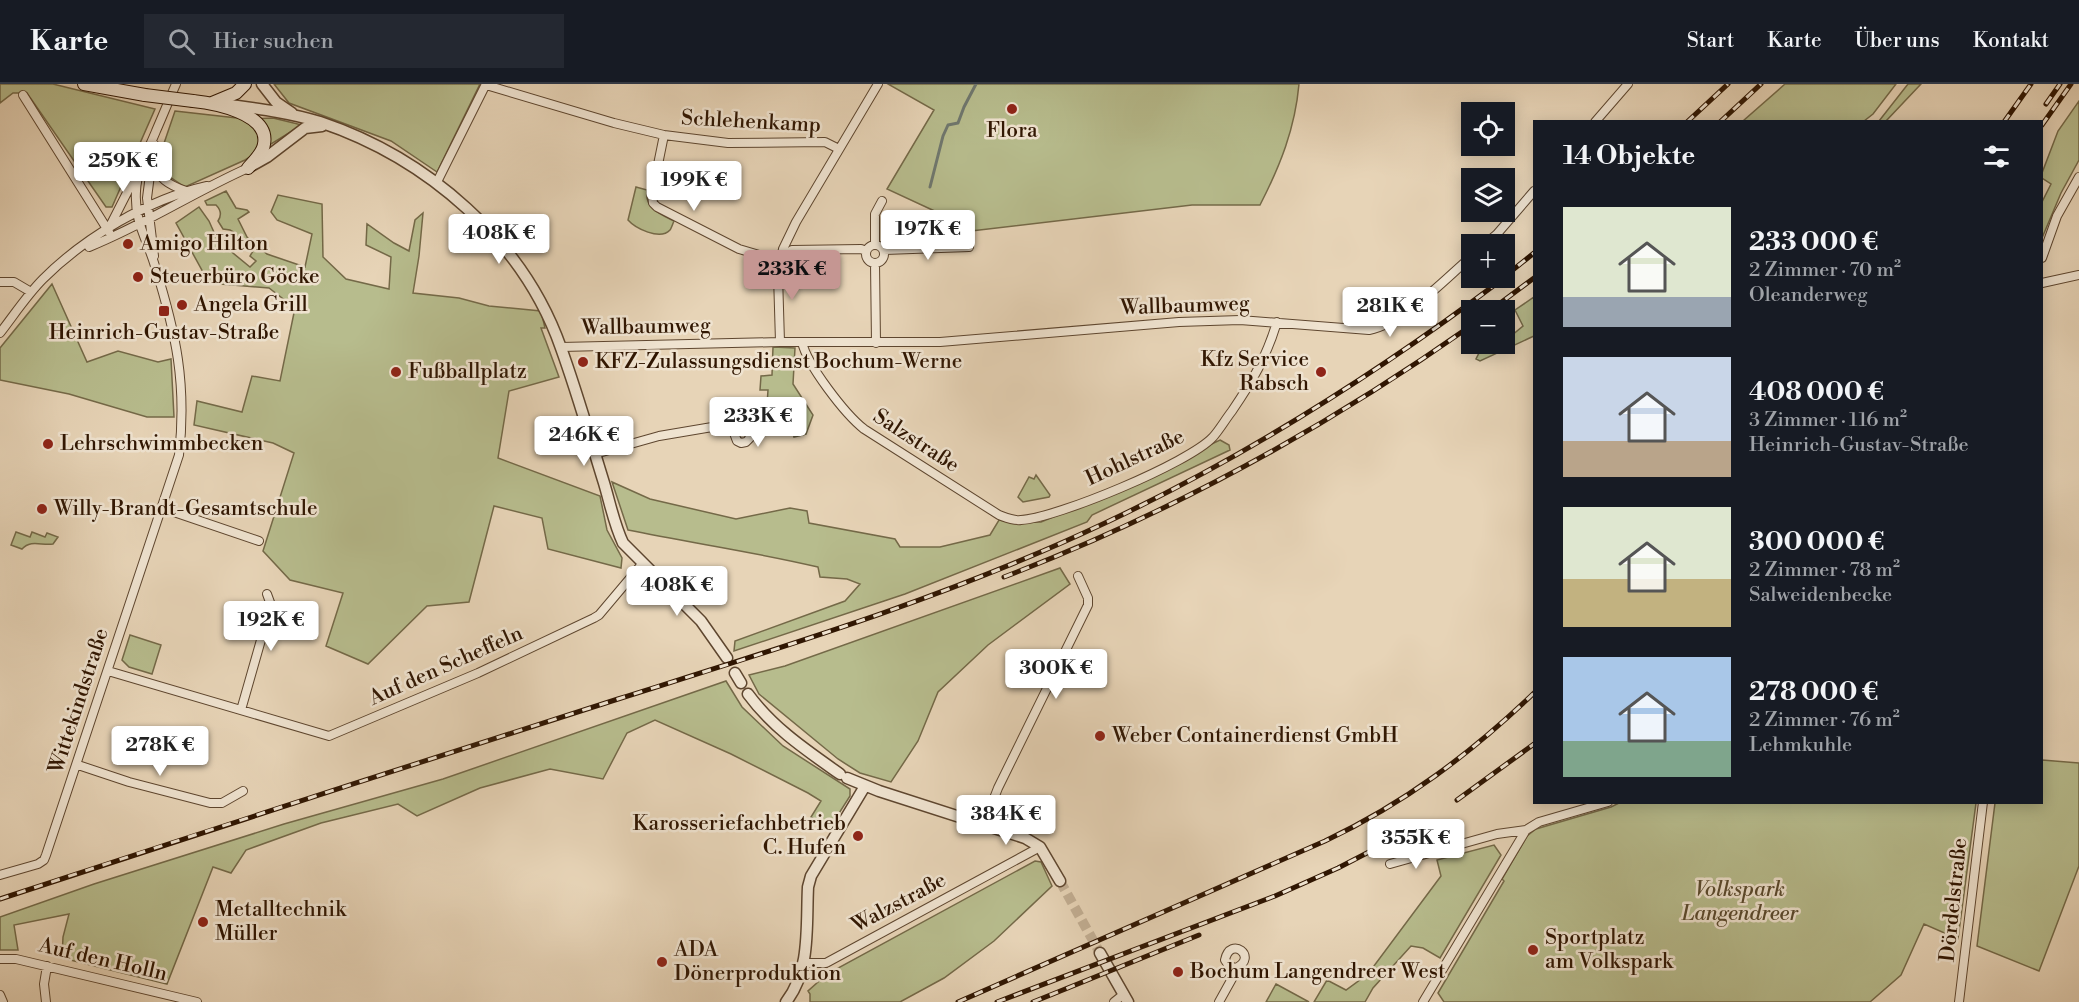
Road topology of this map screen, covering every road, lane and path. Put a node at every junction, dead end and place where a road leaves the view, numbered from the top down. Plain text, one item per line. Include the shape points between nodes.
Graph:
1 (84, 84) edge
2 (176, 84) edge
3 (245, 84) edge
4 (262, 84) edge
5 (486, 84) edge
6 (878, 84) edge
7 (1628, 84) edge
8 (23, 95) dead end
9 (212, 103) junction
10 (297, 117) junction
11 (1597, 120) edge
12 (328, 126) junction
13 (156, 132) junction
14 (664, 135) junction
15 (839, 149) junction
16 (152, 159) junction
17 (248, 168) junction
18 (138, 172) junction
19 (2079, 177) edge
20 (437, 182) junction
21 (207, 186) junction
22 (186, 191) junction
23 (1533, 192) edge
24 (882, 201) dead end
25 (148, 207) junction
26 (136, 212) junction
27 (150, 217) junction
28 (139, 223) junction
29 (108, 229) junction
30 (1497, 234) edge
31 (112, 238) junction
32 (875, 244) junction
33 (969, 247) dead end
34 (884, 250) junction
35 (77, 251) junction
36 (866, 251) junction
37 (2043, 255) edge
38 (780, 259) junction
39 (154, 262) junction
40 (875, 263) junction
41 (1461, 265) edge
42 (2079, 275) edge
43 (0, 282) edge
44 (2043, 283) edge
45 (31, 292) junction
46 (1277, 322) junction
47 (0, 333) edge
48 (780, 342) junction
49 (802, 342) junction
50 (876, 342) junction
51 (561, 347) junction
52 (731, 425) dead end
53 (595, 454) junction
54 (162, 508) junction
55 (1011, 520) joint
56 (259, 541) dead end
57 (642, 564) junction
58 (1078, 576) dead end
59 (267, 594) dead end
60 (727, 658) dead end
61 (108, 671) junction
62 (735, 673) dead end
63 (741, 683) dead end
64 (748, 694) dead end
65 (241, 710) junction
66 (78, 765) junction
67 (865, 786) junction
68 (243, 791) dead end
69 (1601, 804) edge
70 (1983, 804) edge
71 (984, 824) junction
72 (1526, 830) junction
73 (1040, 847) junction
74 (1390, 864) dead end
75 (0, 875) edge
76 (1060, 881) tunnel mouth
77 (1100, 953) tunnel mouth
78 (0, 959) edge
79 (804, 963) junction
80 (47, 966) junction
81 (1236, 968) dead end
82 (0, 995) edge
83 (1126, 998) edge
84 (3, 1002) edge
85 (46, 1002) edge
86 (197, 1002) edge
87 (786, 1002) edge
88 (1114, 1002) edge
89 (1219, 1002) edge
90 (1423, 1002) edge
91 (1959, 1002) edge

1 - 9 main road, bridge
2 - 13 street, Wittekindstraße
3 - 9 main road via 236,93
4 - 10 street via 276,102
5 - 14 street, Schlehenkamp
5 - 20 street
6 - 15 street
7 - 11 street
8 - 29 street
9 - 10 street
9 - 17 main road via 254,119 262,130 265,143
10 - 12 street
12 - 17 street via 305,128
12 - 20 street via 380,148
13 - 16 street, Wittekindstraße
13 - 18 street, Wittekindstraße
14 - 15 street, Schlehenkamp via 728,143 825,142
14 - 38 street via 653,203 739,249
15 - 38 street via 788,236
16 - 22 street via 166,183
16 - 25 street, Wittekindstraße
17 - 21 street
18 - 26 street, Wittekindstraße
18 - 29 street
19 - 37 street via 2057,216
20 - 51 street via 511,257 549,318
21 - 22 street
21 - 27 street
22 - 25 street
23 - 30 street
24 - 32 street via 875,214
25 - 26 street
25 - 27 street, Wittekindstraße
26 - 28 street, Wittekindstraße
26 - 29 street
27 - 28 street
27 - 39 street, Wittekindstraße
28 - 31 street
28 - 39 street, Wittekindstraße
29 - 31 street
29 - 35 street
31 - 35 street
32 - 34 street
32 - 36 street
33 - 34 street
34 - 40 street via 883,259
35 - 45 street
36 - 38 street via 792,250
36 - 40 street via 867,260
38 - 48 street
39 - 54 street, Wittekindstraße via 173,331 182,384 179,455
40 - 50 street
41 - 46 street, Wallbaumweg via 1382,327 1369,330
42 - 44 street
43 - 45 street via 14,282
45 - 47 street
46 - 50 street, Wallbaumweg via 1179,321 971,340
46 - 55 street, Hohlstraße via 1251,383 1204,446 1090,499 1031,519
48 - 49 street, Wallbaumweg
48 - 51 street, Wallbaumweg
49 - 50 street, Wallbaumweg
49 - 55 street, Salzstraße via 807,358 853,421
51 - 53 street
52 - 53 street via 669,434
53 - 57 street via 616,530
54 - 56 street
54 - 61 street, Wittekindstraße
57 - 60 street via 701,621
57 - 65 street, Auf den Scheffeln via 594,618 338,733 323,736
58 - 71 street via 1088,605
59 - 65 street via 272,605
61 - 65 street, Auf den Scheffeln
61 - 66 street, Wittekindstraße
62 - 63 street
64 - 67 street via 794,742 843,776
66 - 68 street via 210,803 222,803
66 - 75 street, Wittekindstraße via 44,860
67 - 71 street
67 - 79 street via 811,876
69 - 72 street via 1539,822
70 - 91 street, Dördelstraße
71 - 73 street
72 - 74 street via 1497,834
72 - 90 street
73 - 76 street
73 - 79 street, Walzstraße via 826,963
77 - 83 street
78 - 80 street, Auf den Holln
79 - 87 street via 795,990
80 - 85 street
80 - 86 street, Auf den Holln
81 - 89 street
82 - 84 street
83 - 88 street

